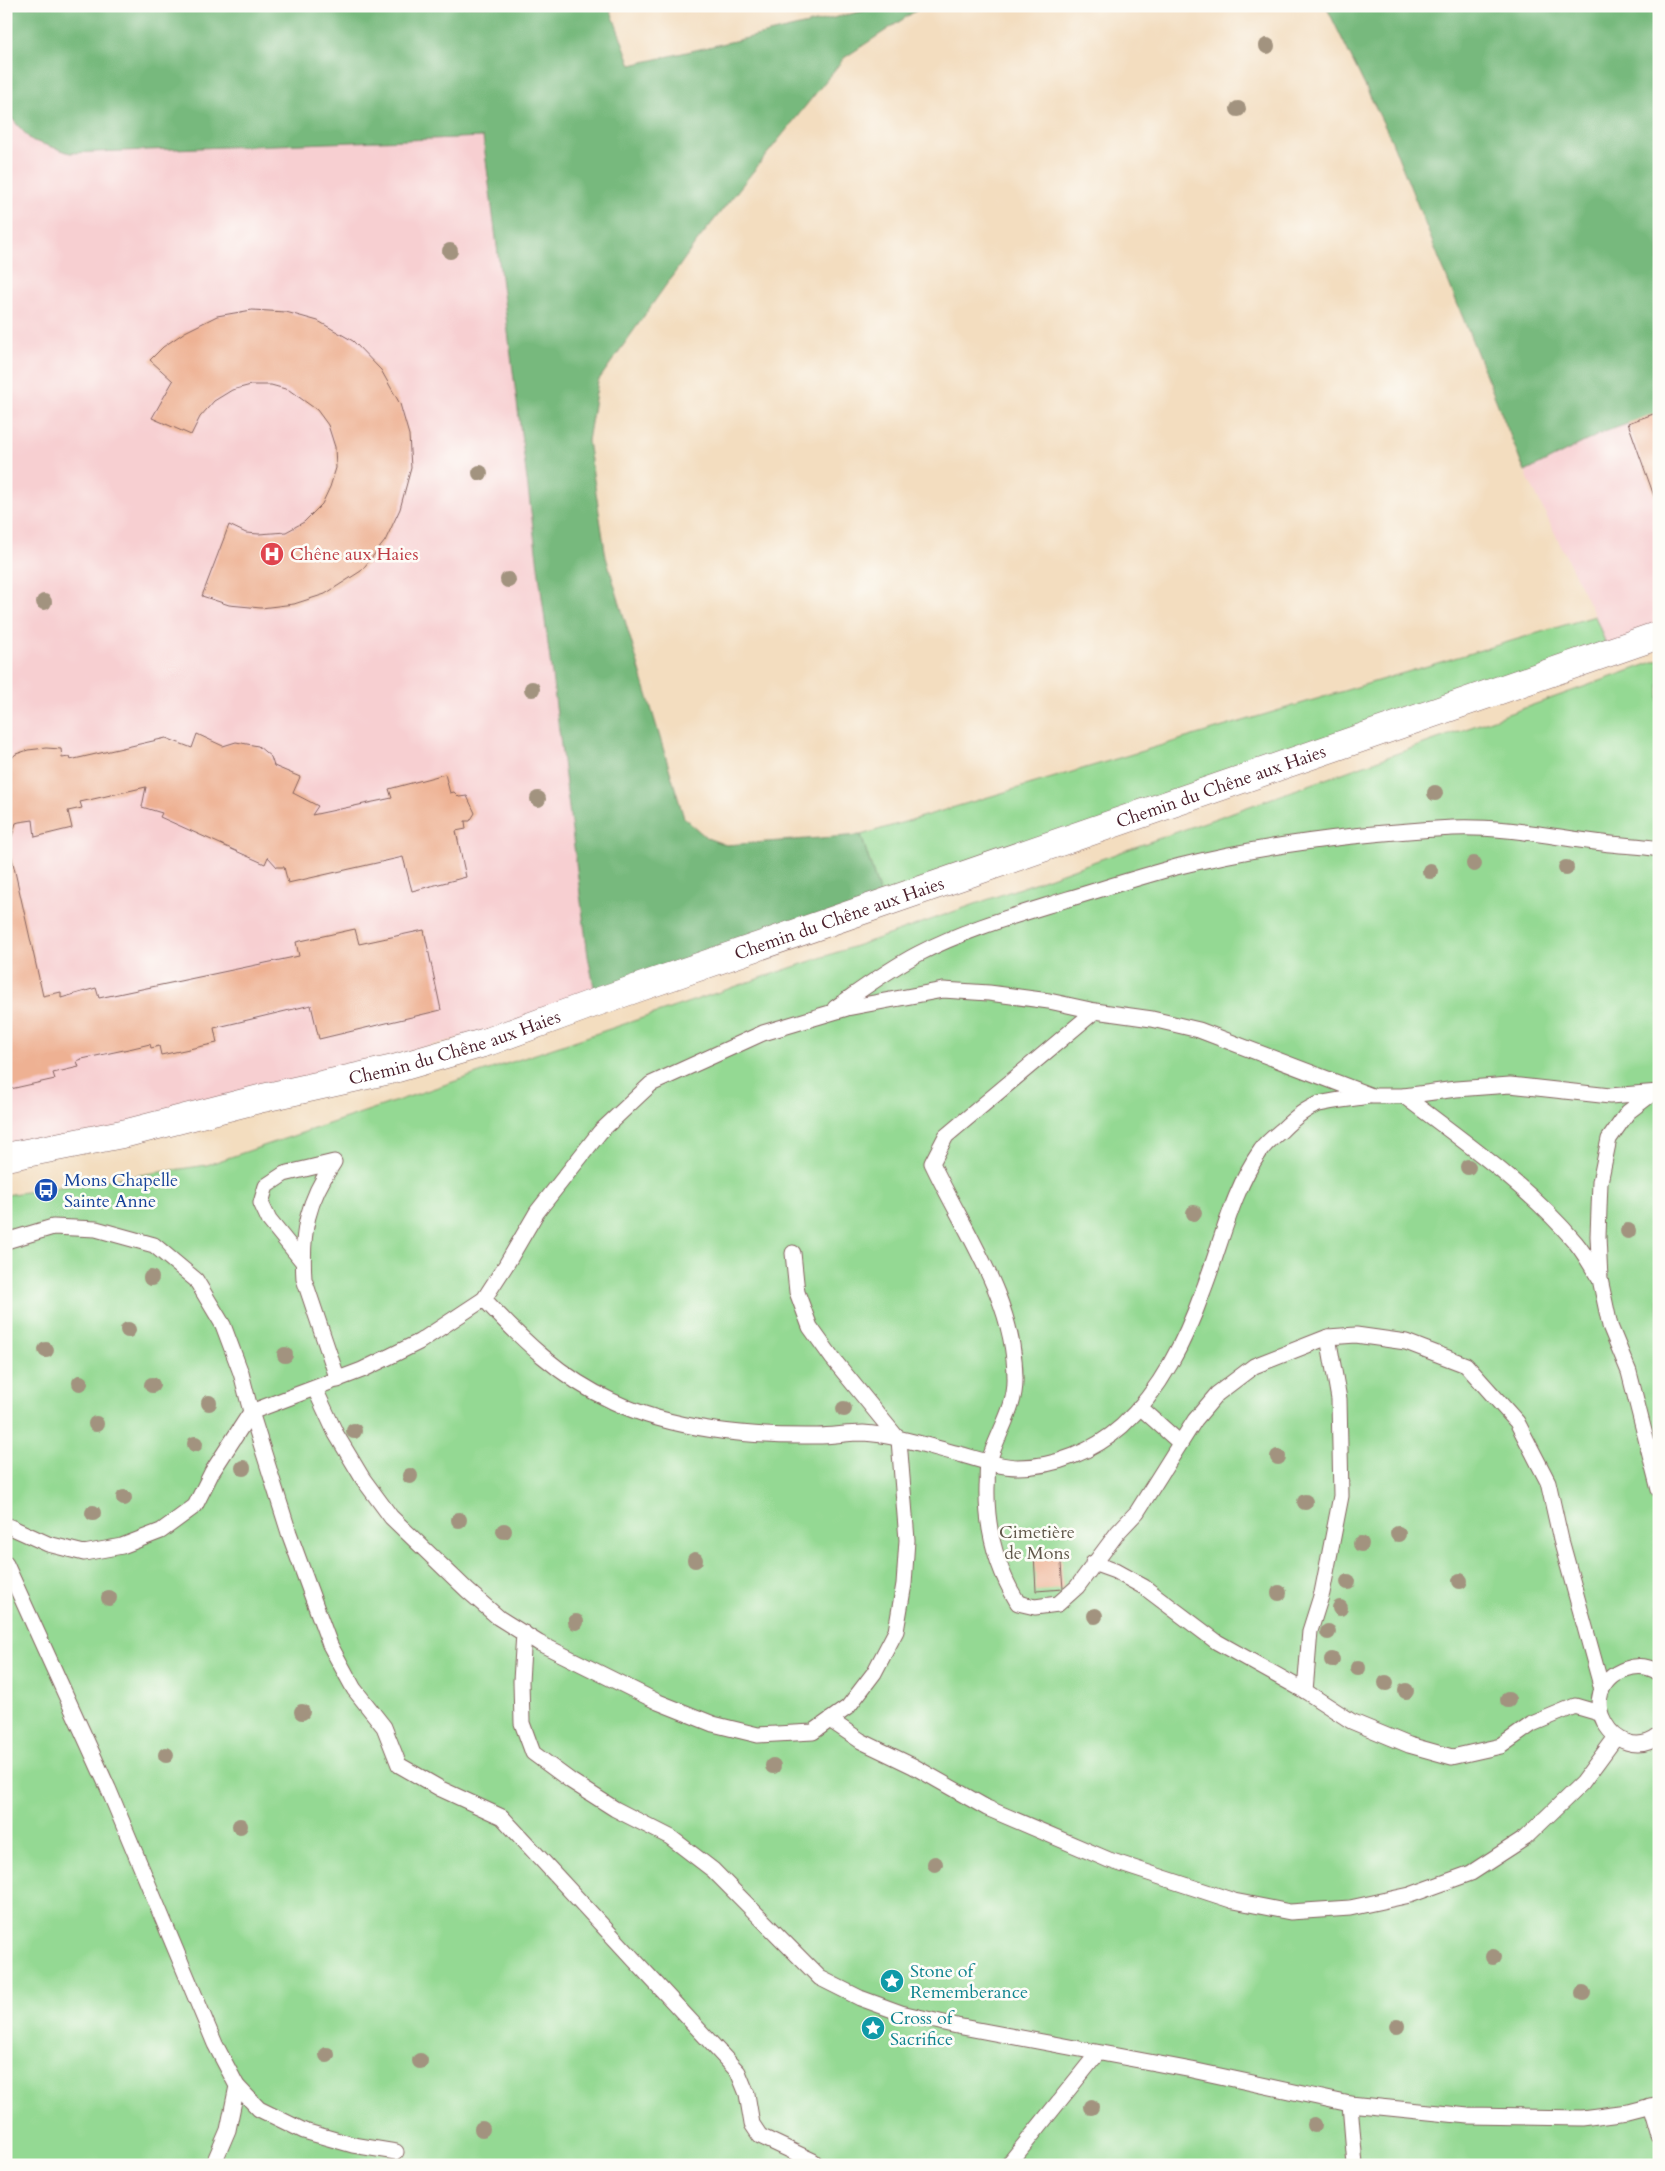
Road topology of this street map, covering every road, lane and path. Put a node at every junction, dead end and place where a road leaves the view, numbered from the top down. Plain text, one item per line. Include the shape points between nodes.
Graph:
1 (1659, 635) edge
2 (1659, 849) edge
3 (1095, 1011) junction
4 (830, 1012) junction
5 (1657, 1092) edge
6 (1372, 1096) junction
7 (1404, 1096) junction
8 (6, 1157) edge
9 (6, 1241) edge
10 (793, 1253) dead end
11 (303, 1262) junction
12 (1600, 1280) junction
13 (484, 1298) junction
14 (1328, 1337) junction
15 (338, 1380) junction
16 (315, 1389) junction
17 (1140, 1407) junction
18 (251, 1412) junction
19 (899, 1440) junction
20 (1179, 1442) junction
21 (988, 1463) junction
22 (1659, 1490) edge
23 (6, 1525) edge
24 (1093, 1563) junction
25 (6, 1564) edge
26 (524, 1633) junction
27 (1659, 1673) edge
28 (1602, 1689) junction
29 (1305, 1691) junction
30 (1599, 1713) junction
31 (830, 1720) junction
32 (1659, 1736) edge
33 (1616, 1737) junction
34 (1097, 2054) junction
35 (237, 2086) junction
36 (1350, 2104) junction
37 (1654, 2105) edge
38 (1659, 2137) edge
39 (396, 2152) dead end
40 (213, 2165) edge
41 (817, 2165) edge
42 (1008, 2165) edge
43 (1355, 2165) edge

1 - 8 street, Chemin du Chêne aux Haies via 490,1041 394,1070 263,1098 127,1133
2 - 4 lane via 1544,834 1454,828 1340,838 1182,866 1009,917 957,936 872,981
3 - 4 lane via 1032,999 943,990
3 - 6 lane via 1199,1030
3 - 21 lane via 946,1136 932,1163 991,1280 1009,1330 1016,1378 1011,1409
4 - 13 lane via 763,1033 651,1084 600,1132 537,1212
5 - 7 lane via 1610,1096 1510,1085
5 - 12 lane via 1628,1112 1608,1138 1600,1182
6 - 7 lane
6 - 17 lane via 1318,1104 1295,1117 1262,1149 1243,1184 1221,1236 1204,1291 1171,1364
7 - 12 lane via 1531,1198 1576,1244
9 - 18 lane via 53,1227 96,1229 154,1245 196,1280 222,1325 241,1373
10 - 19 lane via 796,1292 810,1326 833,1360
11 - 11 lane via 302,1249 318,1184 334,1162 284,1174 266,1186 261,1203 269,1220
11 - 15 lane via 312,1308
12 - 22 lane via 1610,1326 1629,1372
13 - 15 lane via 419,1342
13 - 19 lane via 516,1334 564,1373 612,1401 653,1416 739,1433 863,1434
14 - 20 lane via 1254,1366 1218,1394
14 - 28 lane via 1356,1335 1406,1342 1466,1365 1517,1422 1548,1482
14 - 29 lane via 1339,1399 1341,1496 1322,1593 1310,1631
15 - 16 lane
16 - 18 lane
16 - 26 lane via 336,1434 391,1517 468,1591 499,1618
17 - 20 lane
17 - 21 lane via 1121,1427 1091,1448 1056,1462 1018,1467
18 - 23 lane via 216,1465 195,1506 161,1531 122,1546 84,1553 48,1544
18 - 41 lane via 308,1588 330,1645 354,1689 384,1727 399,1766 502,1817 738,2072 747,2094 752,2124 760,2136
19 - 21 lane
19 - 31 lane via 907,1540 896,1630 874,1673 848,1707
20 - 24 lane via 1137,1512
21 - 24 lane via 989,1534 1018,1602 1035,1607 1058,1604 1077,1588
24 - 29 lane via 1144,1587 1217,1642
25 - 35 lane via 108,1788 215,2044
26 - 31 lane via 658,1702 713,1724 758,1735 813,1732
26 - 34 lane via 522,1723 533,1753 615,1809 670,1837 713,1870 820,1978 901,2013
27 - 28 lane via 1634,1666 1616,1672
28 - 30 lane
29 - 30 lane via 1351,1721 1409,1745 1452,1756 1501,1746 1532,1724 1575,1706
30 - 33 lane via 1604,1726
31 - 33 lane via 862,1741 987,1808 1109,1860 1234,1901 1290,1912 1350,1908 1410,1895 1470,1873 1526,1838 1582,1783
32 - 33 lane via 1637,1744
34 - 36 lane via 1192,2070
34 - 42 lane
35 - 39 lane via 259,2109 304,2131 354,2145
35 - 40 lane via 228,2130
36 - 37 lane via 1468,2116 1526,2118 1582,2118
36 - 43 lane
37 - 38 lane

